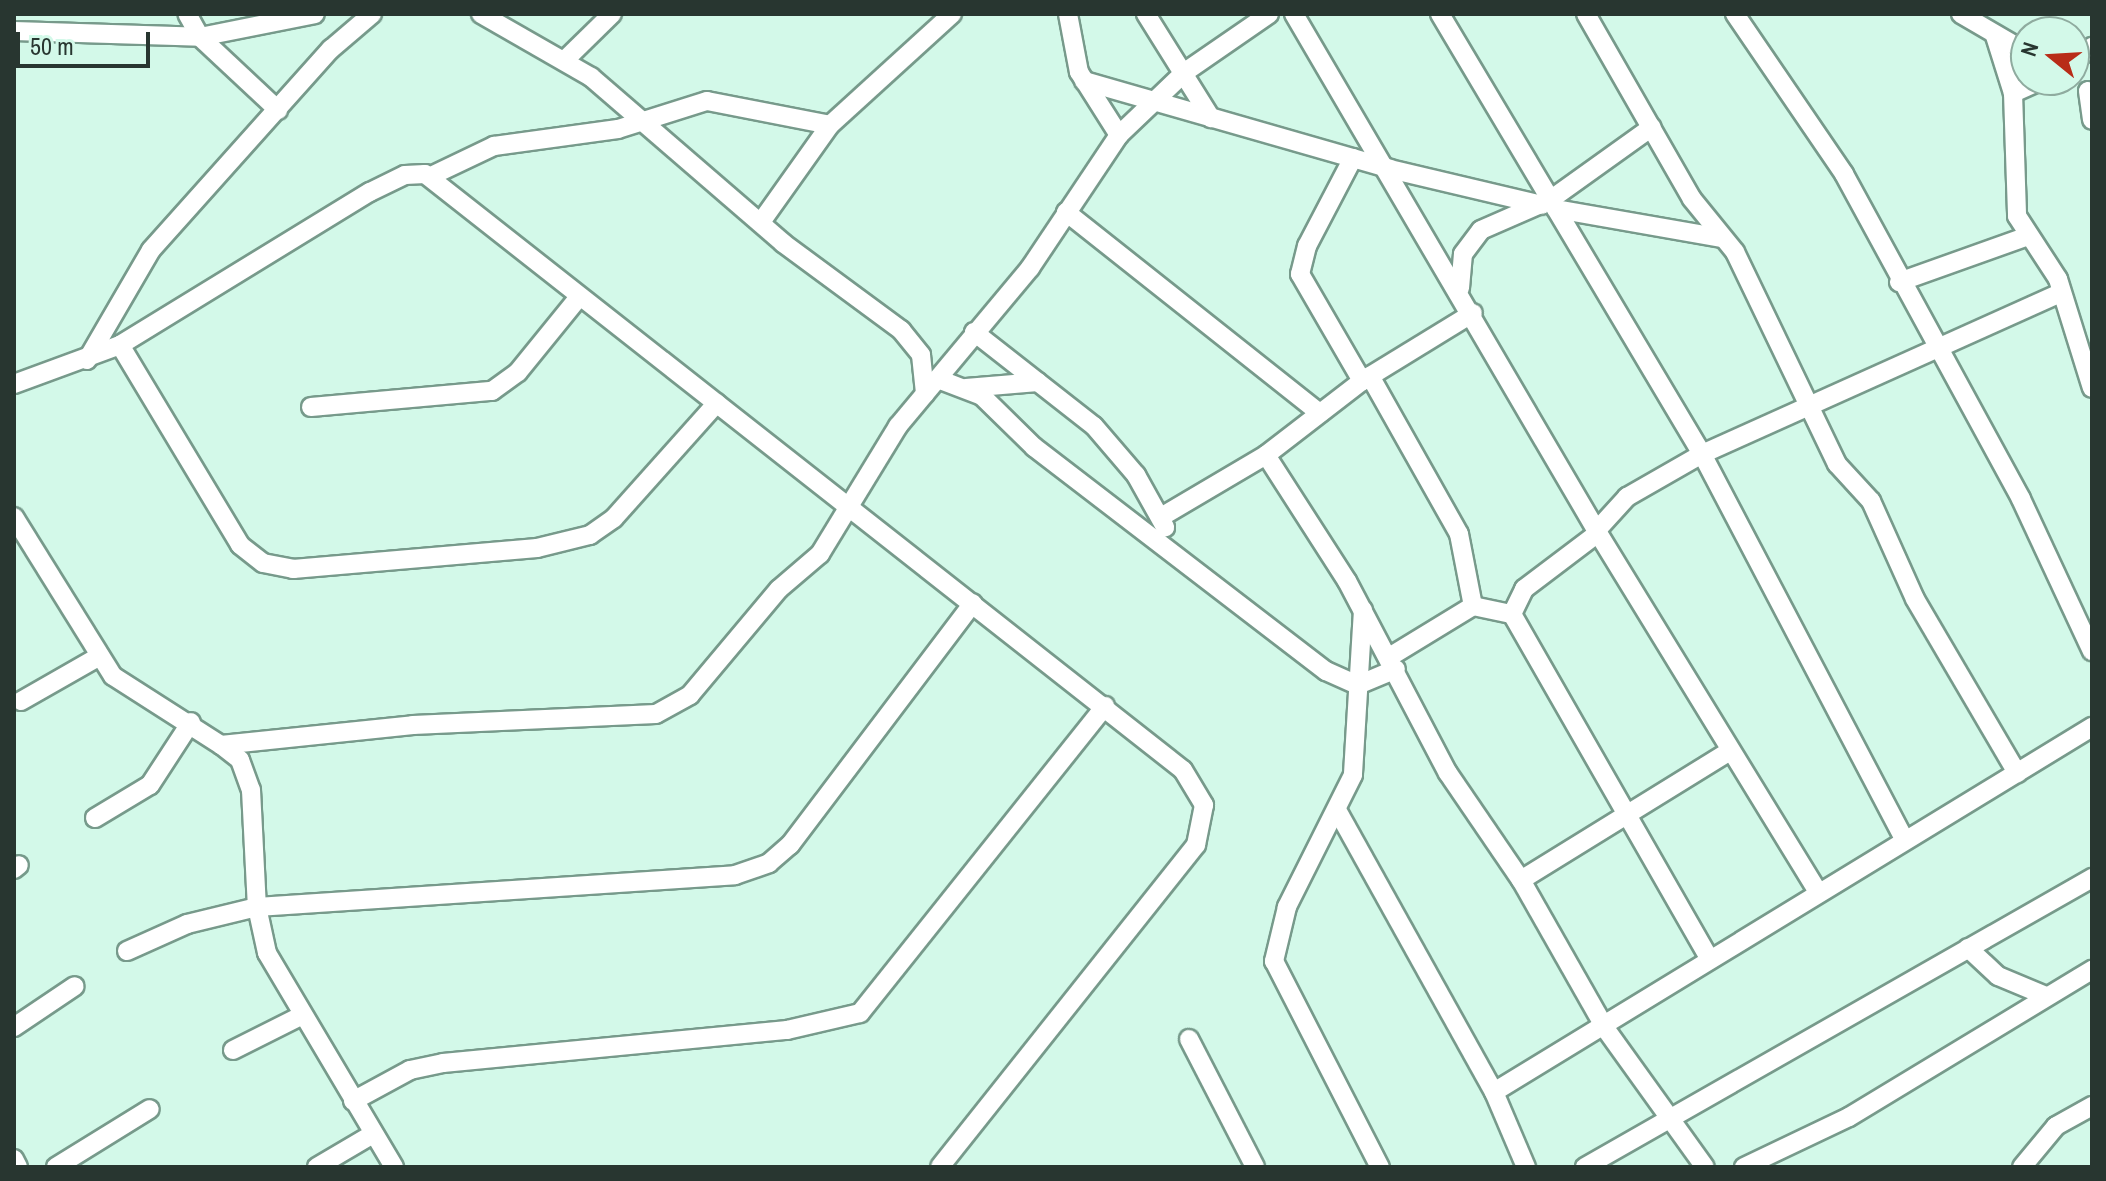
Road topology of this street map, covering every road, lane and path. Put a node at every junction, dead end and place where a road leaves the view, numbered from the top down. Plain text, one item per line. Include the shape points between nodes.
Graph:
1 (187, 14) edge
2 (315, 14) edge
3 (372, 14) edge
4 (481, 14) edge
5 (612, 14) edge
6 (952, 14) edge
7 (1068, 14) edge
8 (1146, 14) edge
9 (1269, 14) edge
10 (1294, 14) edge
11 (1440, 14) edge
12 (1586, 14) edge
13 (1735, 14) edge
14 (1961, 14) edge
15 (14, 31) edge
16 (1995, 36) junction
17 (200, 37) junction
18 (2010, 44) edge
19 (567, 58) junction
20 (1185, 72) junction
21 (1084, 81) junction
22 (2010, 84) edge
23 (2013, 96) edge
24 (2086, 96) edge
25 (1158, 102) junction
26 (278, 110) junction
27 (1211, 118) junction
28 (2092, 120) edge
29 (645, 121) junction
30 (830, 125) junction
31 (1652, 127) junction
32 (1119, 135) junction
33 (1353, 158) junction
34 (1390, 169) junction
35 (431, 176) junction
36 (1549, 205) junction
37 (1066, 212) junction
38 (761, 222) junction
39 (2028, 236) junction
40 (1723, 238) junction
41 (1899, 282) junction
42 (1460, 288) junction
43 (2060, 293) junction
44 (579, 297) junction
45 (1473, 313) junction
46 (974, 332) junction
47 (120, 345) junction
48 (1937, 348) junction
49 (87, 360) junction
50 (938, 379) junction
51 (1366, 379) junction
52 (1038, 382) junction
53 (15, 385) edge
54 (966, 388) junction
55 (2092, 388) edge
56 (925, 394) junction
57 (717, 403) junction
58 (1806, 403) junction
59 (311, 407) dead end
60 (1320, 413) junction
61 (1702, 454) junction
62 (1266, 455) junction
63 (850, 504) junction
64 (1161, 517) junction
65 (16, 523) edge
66 (1597, 531) junction
67 (1174, 551) junction
68 (973, 603) junction
69 (1473, 606) junction
70 (1363, 610) junction
71 (1512, 614) junction
72 (2092, 651) edge
73 (100, 656) junction
74 (1394, 662) junction
75 (1358, 685) junction
76 (21, 701) dead end
77 (1105, 706) junction
78 (191, 722) junction
79 (2092, 727) edge
80 (221, 745) junction
81 (1730, 751) junction
82 (2017, 773) junction
83 (1337, 810) junction
84 (95, 818) dead end
85 (1624, 818) junction
86 (1905, 840) junction
87 (2092, 878) edge
88 (1521, 880) junction
89 (1819, 893) junction
90 (257, 907) junction
91 (1968, 948) junction
92 (127, 951) dead end
93 (1708, 956) junction
94 (2092, 970) edge
95 (75, 986) dead end
96 (2046, 996) junction
97 (303, 1015) junction
98 (14, 1027) edge
99 (1605, 1028) junction
100 (1189, 1039) dead end
101 (233, 1050) dead end
102 (1494, 1092) junction
103 (353, 1101) junction
104 (2092, 1106) edge
105 (150, 1109) dead end
106 (1674, 1120) junction
107 (373, 1134) junction
108 (14, 1159) edge
109 (18, 1167) edge
110 (56, 1167) edge
111 (317, 1167) edge
112 (394, 1167) edge
113 (940, 1167) edge
114 (1255, 1167) edge
115 (1380, 1167) edge
116 (1526, 1167) edge
117 (1585, 1167) edge
118 (1705, 1167) edge
119 (1744, 1167) edge
120 (2022, 1167) edge

1 - 17 street
2 - 17 street
3 - 26 street
4 - 19 street
5 - 19 street
6 - 30 street
7 - 21 street
8 - 20 street
9 - 20 street
10 - 34 street
11 - 36 street
12 - 31 street
13 - 41 street via 1844,174
14 - 16 street
15 - 17 street
16 - 18 street
16 - 22 street
17 - 26 street
19 - 29 street
20 - 25 street
20 - 27 street
21 - 25 street
21 - 32 street
23 - 39 street via 2017,216
24 - 28 street
25 - 27 street
25 - 32 street
26 - 49 street via 151,250
27 - 33 street
29 - 30 street via 720,100
29 - 35 street via 494,146
29 - 38 street
30 - 38 street
31 - 36 street
31 - 40 street via 1692,199
32 - 37 street
33 - 34 street
33 - 51 street via 1307,246 1300,274
34 - 36 street
34 - 42 street
35 - 44 street
35 - 47 street via 405,175 370,192
36 - 40 street
36 - 42 street via 1481,230 1469,241
36 - 61 street
37 - 46 street via 1030,268
37 - 60 street
38 - 56 street via 907,336 921,355
39 - 41 street
39 - 43 street via 2051,265
40 - 58 street via 1761,299
41 - 48 street
42 - 45 street
43 - 48 street
43 - 55 street
44 - 57 street
44 - 59 street via 518,372 492,391
45 - 51 street
45 - 66 street
46 - 50 street
46 - 52 street
47 - 49 street
47 - 57 street via 240,545 278,568 537,548 590,535 614,518
48 - 58 street
48 - 72 street via 2021,499
49 - 53 street
50 - 54 street
50 - 56 street
51 - 60 street
51 - 69 street via 1459,534
52 - 54 street
52 - 64 street via 1077,409 1113,447
54 - 67 street
56 - 63 street via 878,454
57 - 63 street
58 - 61 street
58 - 82 street via 1837,464 1876,510 1925,618
60 - 62 street
61 - 66 street via 1627,497
61 - 86 street
62 - 64 street
62 - 70 street
63 - 68 street
63 - 80 street via 820,554 779,589 719,664 690,695 656,714 413,725
64 - 67 street
65 - 73 street
66 - 71 street via 1524,589
66 - 81 street via 1685,666
67 - 75 street via 1315,663
68 - 77 street
68 - 90 street via 790,845 769,863 735,875
69 - 71 street
69 - 74 street
70 - 74 street
70 - 75 street
71 - 85 street
73 - 76 street
73 - 78 street via 128,688
74 - 75 street
74 - 88 street via 1448,773
75 - 83 street via 1357,760
77 - 103 street via 860,1013 787,1030 443,1063 410,1070
77 - 113 street via 1193,779 1204,805 1202,833 959,1150
78 - 80 street
78 - 84 street via 150,785
79 - 82 street
80 - 90 street via 240,760 249,781
81 - 85 street
81 - 89 street
82 - 86 street
83 - 102 street
83 - 115 street via 1287,907 1274,961
85 - 88 street
85 - 93 street
86 - 89 street
87 - 91 street
88 - 99 street
89 - 93 street
90 - 92 street via 187,924
90 - 97 street via 267,953
91 - 96 street via 1998,976
91 - 106 street
93 - 99 street
94 - 96 street
95 - 98 street
96 - 119 street via 1875,1103
97 - 101 street
97 - 103 street
99 - 102 street
99 - 106 street
100 - 114 street
102 - 116 street
103 - 107 street
104 - 120 street via 2056,1126
105 - 110 street
106 - 117 street
106 - 118 street
107 - 111 street
107 - 112 street
108 - 109 street

